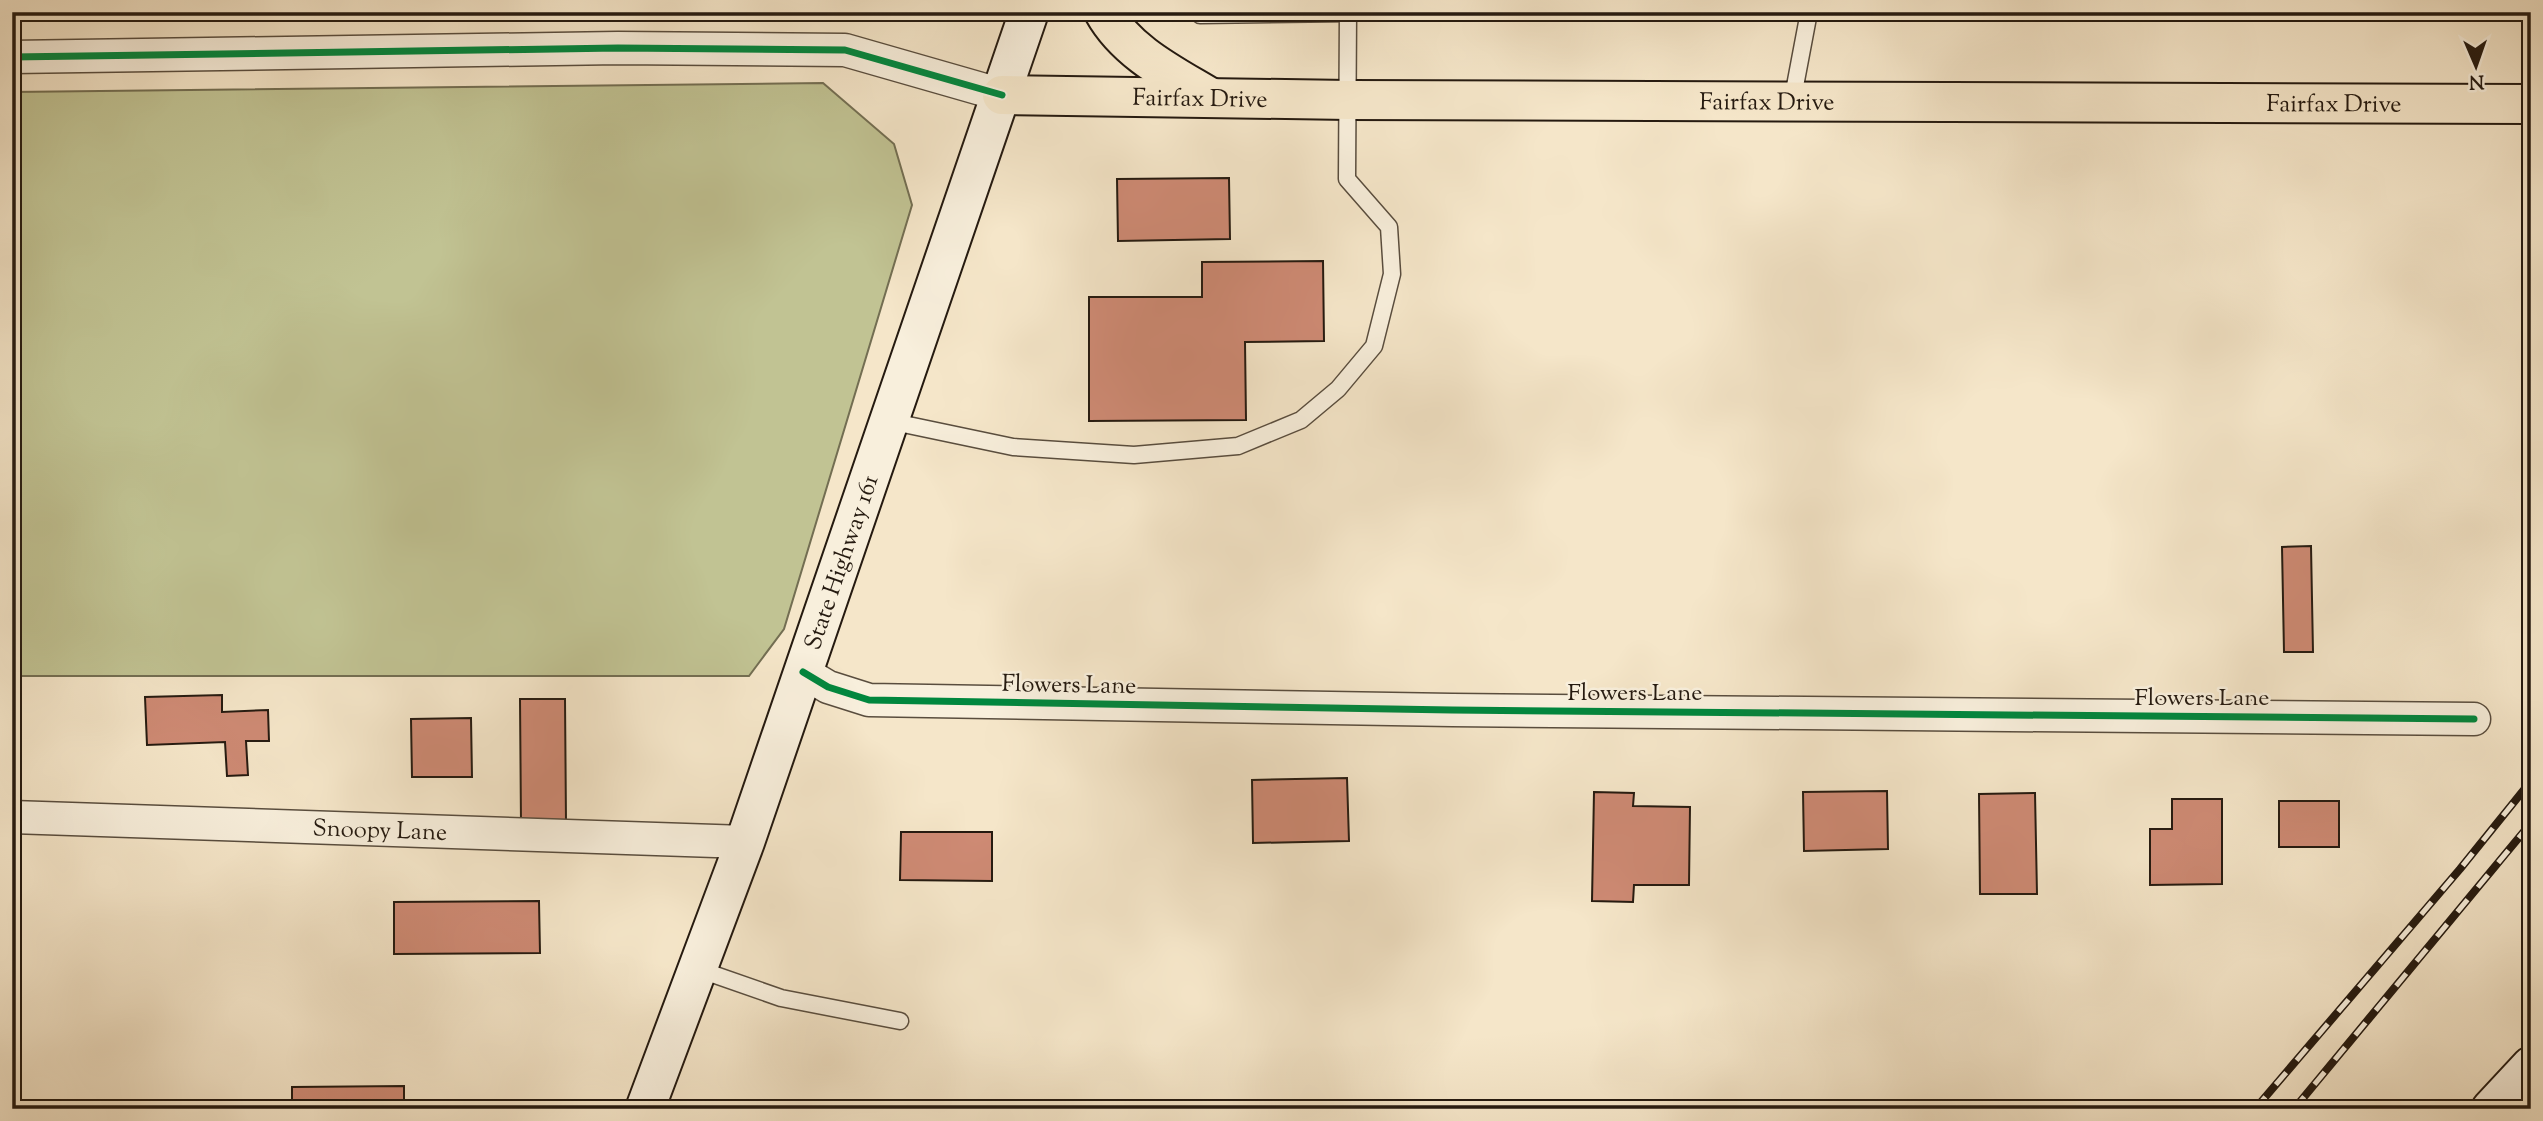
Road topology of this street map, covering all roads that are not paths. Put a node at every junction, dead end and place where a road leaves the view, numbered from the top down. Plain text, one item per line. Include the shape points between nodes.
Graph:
1 (1029, 12) edge
2 (1104, 12) edge
3 (1200, 12) edge
4 (1809, 12) edge
5 (1349, 13) edge
6 (12, 57) edge
7 (1002, 95) junction
8 (1213, 99) junction
9 (1349, 100) junction
10 (1792, 102) junction
11 (2531, 104) edge
12 (889, 421) junction
13 (803, 672) junction
14 (2473, 719) dead end
15 (12, 817) edge
16 (745, 842) junction
17 (698, 969) junction
18 (900, 1021) dead end
19 (2531, 1066) edge
20 (645, 1109) edge
21 (2491, 1109) edge

1 - 7 main road, State Highway 161
2 - 8 main road via 1150,61
3 - 5 lane
4 - 10 lane
5 - 9 lane
6 - 7 street via 618,48 845,50
7 - 8 main road, Fairfax Drive
7 - 12 main road, State Highway 161
8 - 9 main road, Fairfax Drive
9 - 10 main road, Fairfax Drive
9 - 12 lane via 1347,179 1389,227 1392,274 1374,346 1338,389 1301,420 1238,446 1134,454 1013,447
10 - 11 main road, Fairfax Drive
12 - 13 main road, State Highway 161
13 - 14 street, Flowers Lane via 828,687 869,700
13 - 16 main road, State Highway 161
15 - 16 street, Snoopy Lane
16 - 17 main road, State Highway 161
17 - 18 lane via 781,999
17 - 20 main road, State Highway 161
19 - 21 main road

